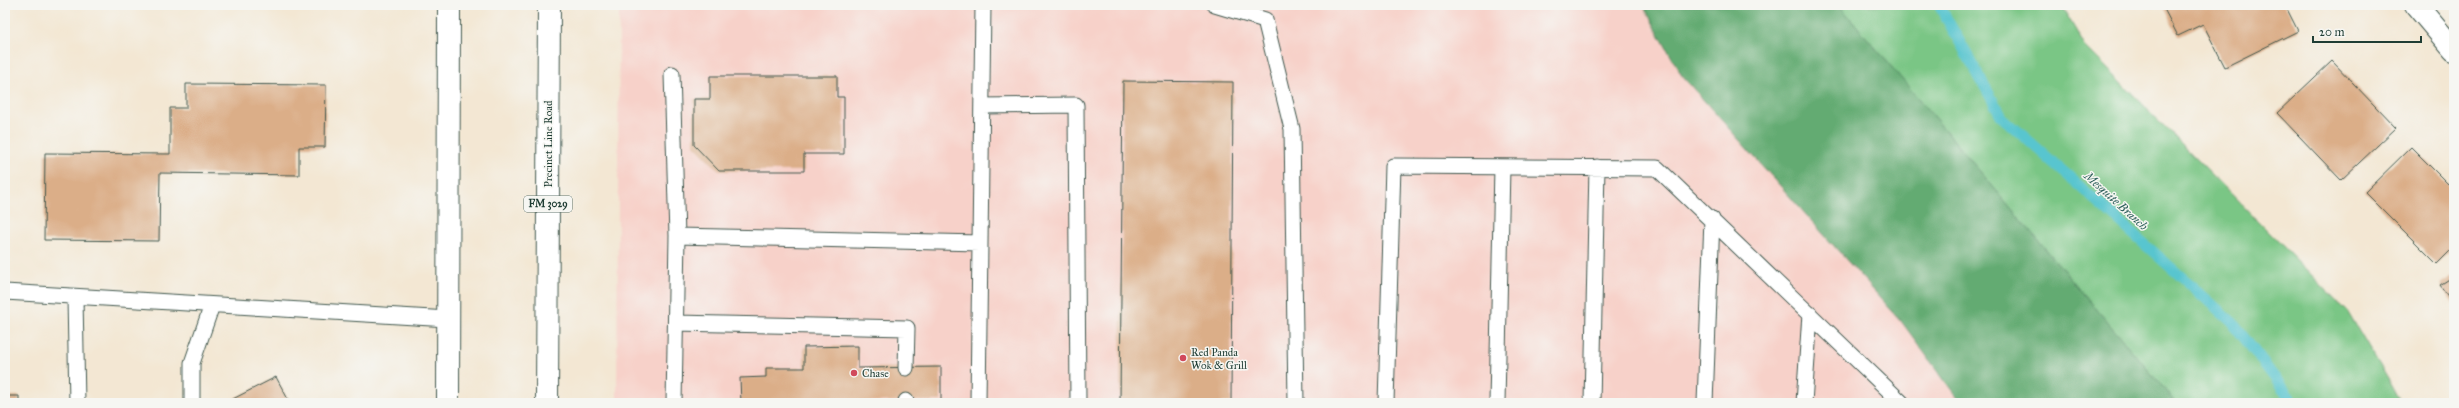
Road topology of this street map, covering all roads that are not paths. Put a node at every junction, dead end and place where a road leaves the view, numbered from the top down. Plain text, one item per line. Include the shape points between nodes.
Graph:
1 (449, 5) edge
2 (549, 5) edge
3 (983, 5) edge
4 (1215, 5) edge
5 (2419, 6) edge
6 (2454, 50) edge
7 (672, 74) dead end
8 (982, 106) junction
9 (1502, 167) junction
10 (1597, 168) junction
11 (1712, 219) junction
12 (677, 236) junction
13 (980, 243) junction
14 (5, 292) edge
15 (76, 298) junction
16 (212, 305) junction
17 (1810, 314) junction
18 (448, 319) junction
19 (676, 323) junction
20 (906, 368) dead end
21 (77, 403) edge
22 (192, 403) edge
23 (448, 403) edge
24 (547, 403) edge
25 (674, 403) edge
26 (978, 403) edge
27 (1078, 403) edge
28 (1296, 403) edge
29 (1386, 403) edge
30 (1497, 403) edge
31 (1592, 403) edge
32 (1705, 403) edge
33 (1804, 403) edge
34 (1902, 403) edge

1 - 18 main road
2 - 24 main road, Precinct Line Road / FM 3029
3 - 8 lane
4 - 28 lane via 1265,20 1292,129
5 - 6 main road
7 - 12 lane
8 - 13 lane
8 - 27 lane via 1076,105
9 - 10 lane
9 - 29 lane via 1393,166
9 - 30 lane
10 - 11 lane via 1657,168
10 - 31 lane
11 - 17 lane
11 - 32 lane
12 - 13 lane
12 - 19 lane
13 - 26 lane
14 - 15 lane
15 - 16 lane
15 - 21 lane
16 - 18 lane
16 - 22 lane via 192,362
17 - 33 lane
17 - 34 lane
18 - 23 main road
19 - 20 lane via 907,328
19 - 25 lane

